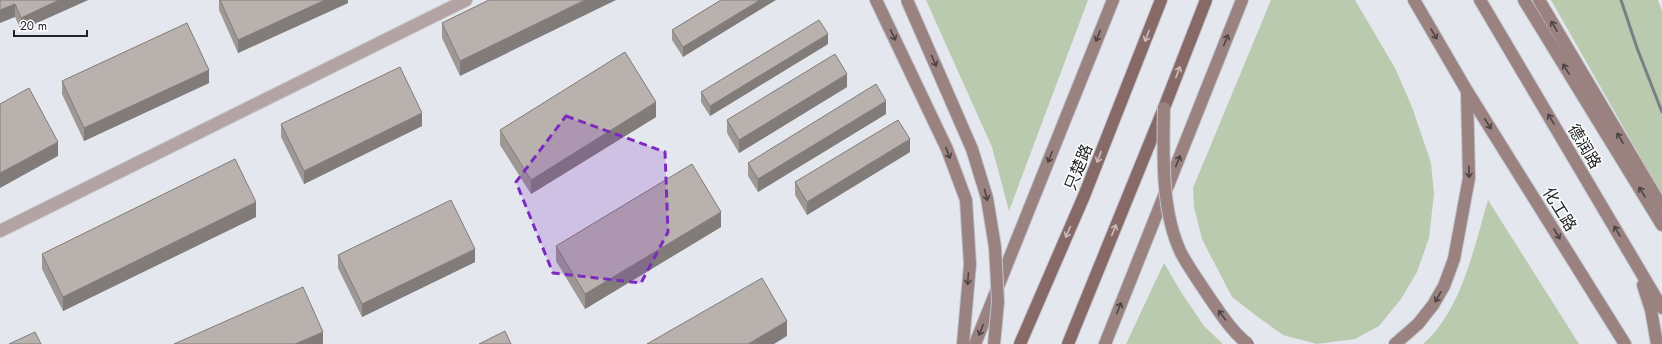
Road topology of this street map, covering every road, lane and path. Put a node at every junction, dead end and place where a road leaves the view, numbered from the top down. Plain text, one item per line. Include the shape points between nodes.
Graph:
1 (466, 0) edge
2 (876, 0) edge
3 (907, 0) edge
4 (1113, 0) edge
5 (1161, 0) edge
6 (1206, 0) edge
7 (1242, 0) edge
8 (1414, 0) edge
9 (1480, 0) edge
10 (1524, 0) edge
11 (1539, 0) edge
12 (1467, 90) junction
13 (1164, 108) junction
14 (1662, 207) edge
15 (1662, 225) edge
16 (0, 232) edge
17 (1637, 264) junction
18 (1662, 308) edge
19 (963, 344) edge
20 (975, 344) edge
21 (994, 344) edge
22 (1020, 344) edge
23 (1068, 344) edge
24 (1105, 344) edge
25 (1248, 344) edge
26 (1395, 344) edge
27 (1625, 344) edge
28 (1657, 344) edge

1 - 16 lane
2 -> 19 main road via 947,149 966,200 970,264
3 -> 21 main road, bridge via 972,150 987,198 995,247 998,302
4 -> 20 main road
5 -> 22 main road, 只楚路 via 1084,196
13 -> 6 main road
24 -> 7 main road
8 -> 12 main road
17 -> 9 main road, 德润路
15 -> 10 main road
14 -> 11 main road
12 -> 26 main road via 1469,178 1454,259 1444,286 1433,305 1418,324
12 -> 27 main road, 化工路
23 -> 13 main road
25 -> 13 main road, bridge via 1223,317 1181,253 1174,234 1163,159
17 - 18 main road, 德润路
17 - 28 main road via 1651,310

